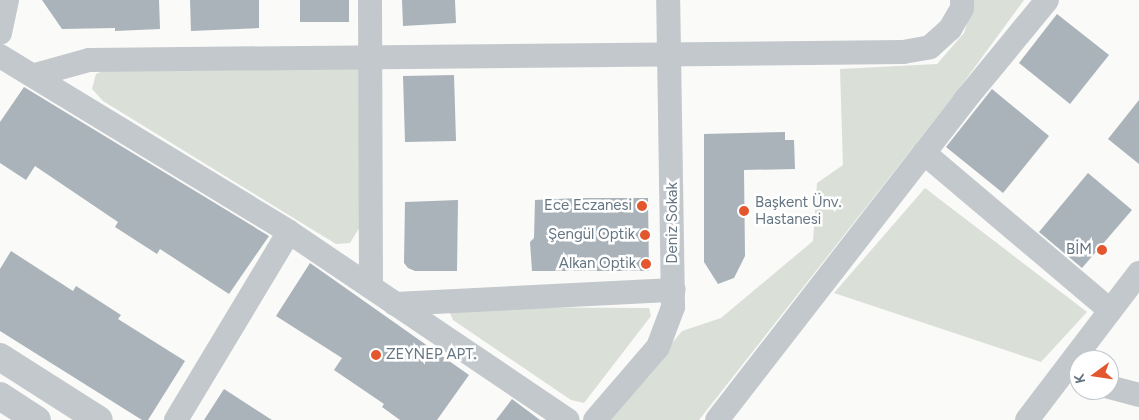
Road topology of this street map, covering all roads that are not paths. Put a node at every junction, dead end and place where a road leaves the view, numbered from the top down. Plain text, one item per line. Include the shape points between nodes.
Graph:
1 (7, 0) edge
2 (370, 0) edge
3 (668, 0) edge
4 (962, 0) edge
5 (1048, 0) edge
6 (0, 33) edge
7 (671, 55) junction
8 (0, 56) edge
9 (371, 58) junction
10 (35, 75) junction
11 (924, 153) junction
12 (289, 232) junction
13 (1139, 273) edge
14 (371, 287) junction
15 (674, 290) junction
16 (395, 304) junction
17 (1110, 310) junction
18 (1087, 350) edge
19 (0, 357) edge
20 (1069, 379) edge
21 (1119, 389) edge
22 (1139, 394) edge
23 (0, 396) edge
24 (37, 420) edge
25 (99, 420) edge
26 (176, 420) edge
27 (568, 420) edge
28 (595, 420) edge
29 (717, 420) edge
30 (1027, 420) edge

1 - 6 street
2 - 9 street
3 - 7 street, Deniz Sokak
4 - 7 street via 962,8 950,30 930,47 903,52
5 - 11 street
7 - 9 street
7 - 15 street, Deniz Sokak
8 - 10 street
9 - 10 street via 90,60
9 - 14 street
10 - 12 street
11 - 17 street
11 - 29 street
12 - 14 street
12 - 26 street
13 - 17 street
14 - 16 street
15 - 16 street via 442,299
15 - 28 street, Deniz Sokak via 673,307 658,347
16 - 27 street
17 - 18 street
19 - 25 street
20 - 30 street
21 - 22 street
23 - 24 street

